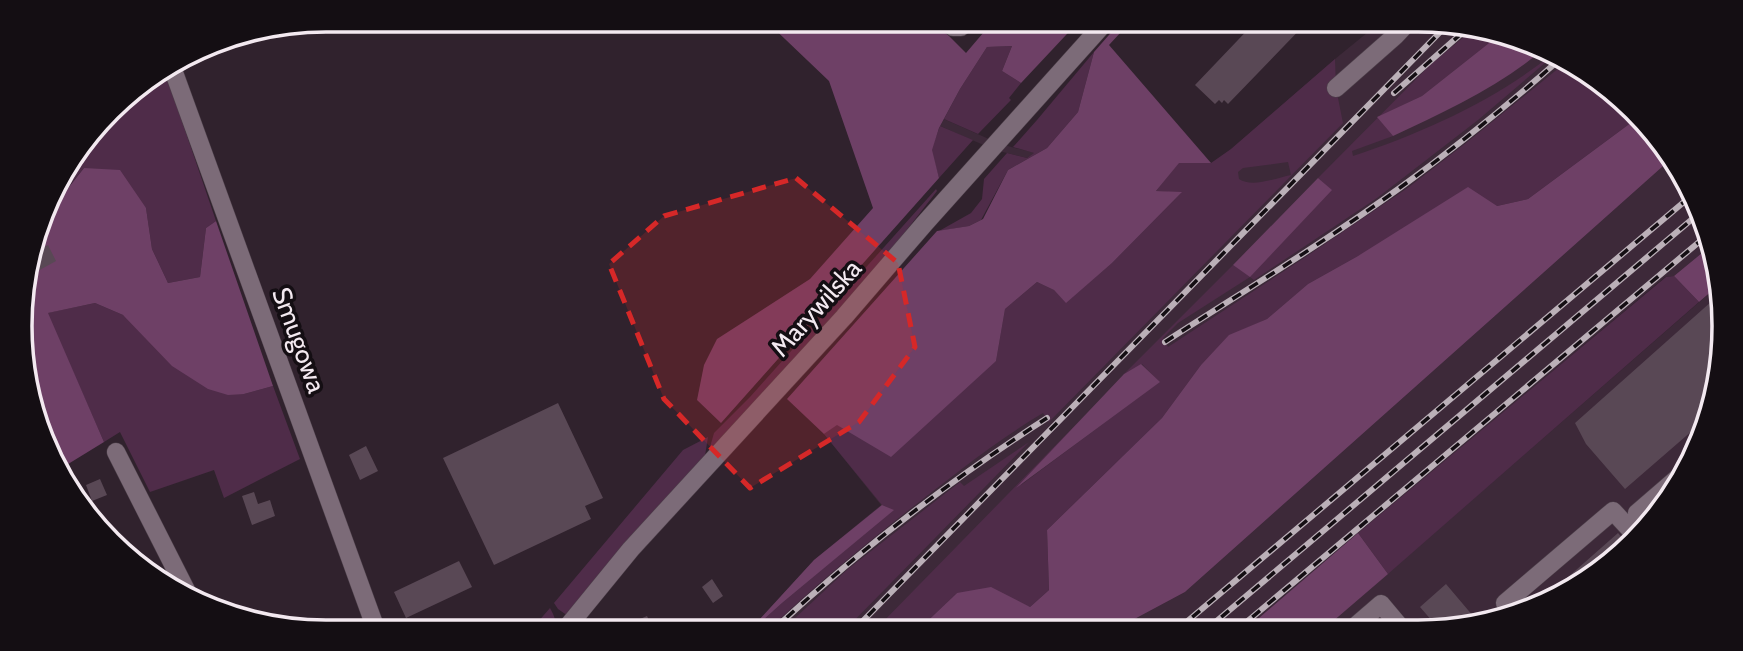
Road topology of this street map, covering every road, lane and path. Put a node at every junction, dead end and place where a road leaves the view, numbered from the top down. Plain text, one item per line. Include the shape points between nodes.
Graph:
1 (1096, 32) edge
2 (1399, 32) edge
3 (174, 73) edge
4 (1336, 88) dead end
5 (116, 452) dead end
6 (1657, 496) edge
7 (1641, 517) edge
8 (1629, 529) edge
9 (182, 582) edge
10 (1505, 603) dead end
11 (373, 620) edge
12 (573, 620) edge
13 (1362, 620) edge
14 (1394, 620) edge

1 - 12 street, Marywilska via 631,549
2 - 4 street
3 - 11 street, Smugowa
5 - 9 street
6 - 7 street via 1637,513
8 - 10 street via 1614,511
13 - 14 street via 1381,604

